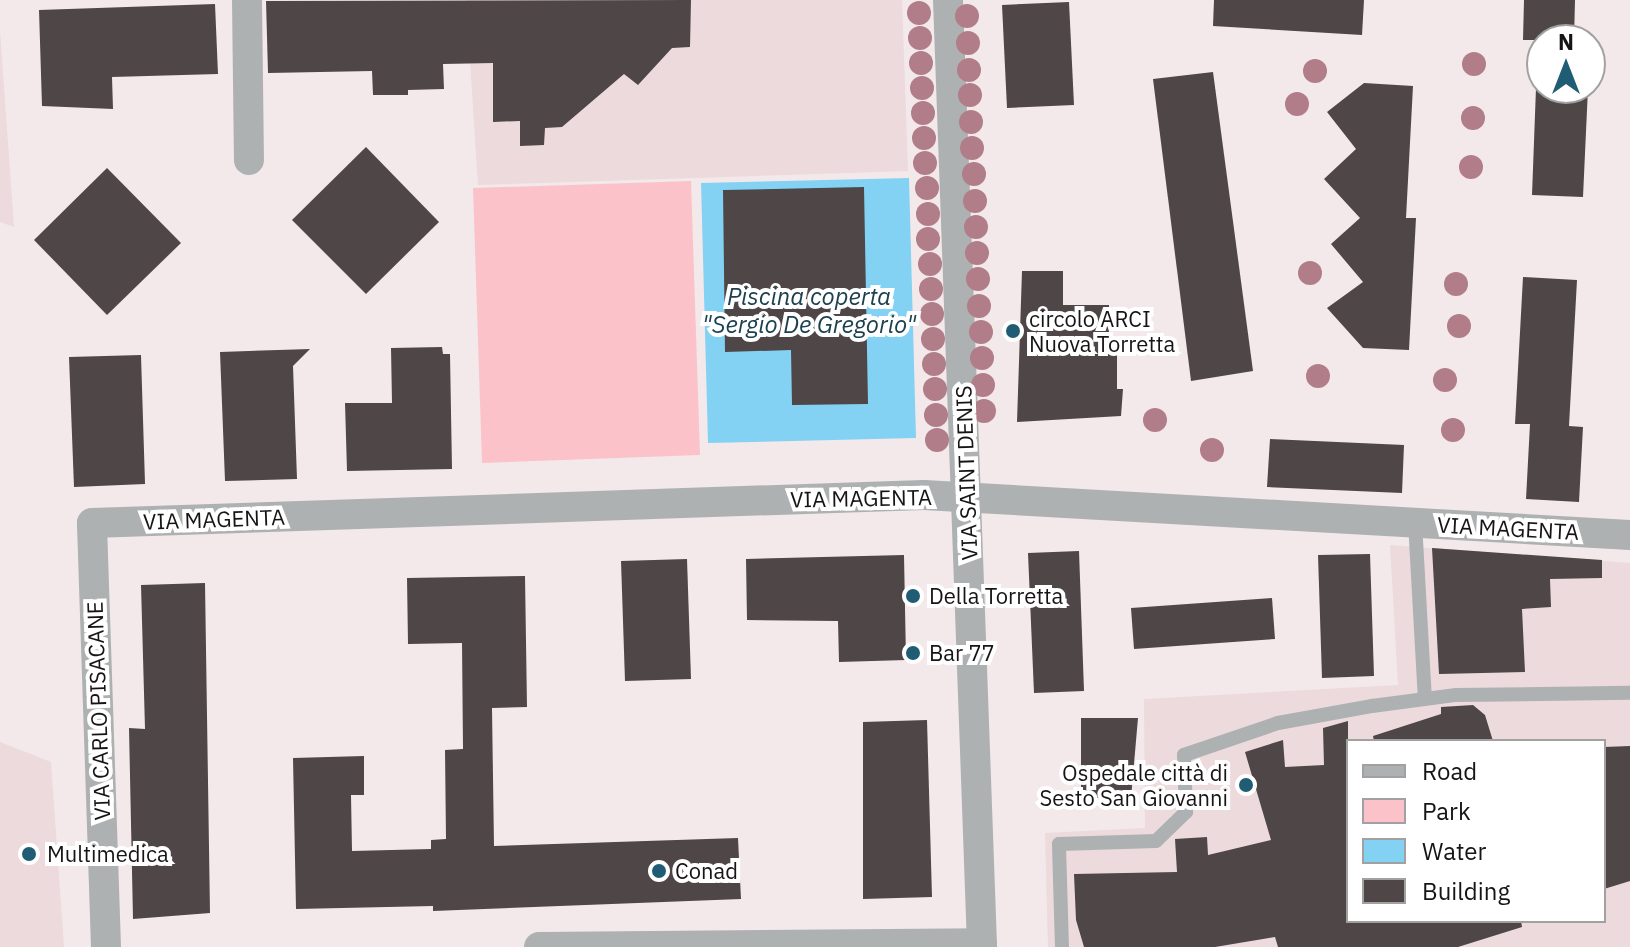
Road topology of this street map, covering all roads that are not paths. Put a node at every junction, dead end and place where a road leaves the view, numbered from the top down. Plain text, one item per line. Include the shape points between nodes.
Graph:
1 (247, 0) edge
2 (948, 0) edge
3 (249, 160) dead end
4 (967, 497) junction
5 (1415, 522) junction
6 (92, 523) joint
7 (1630, 535) edge
8 (1630, 693) edge
9 (1425, 699) junction
10 (684, 945) edge
11 (982, 945) edge
12 (106, 947) edge
13 (539, 947) edge
14 (1062, 947) edge

1 - 3 street
2 - 4 street, VIA SAINT DENIS
4 - 5 street, VIA MAGENTA
4 - 6 street, VIA MAGENTA
4 - 11 street, VIA SAINT DENIS
5 - 7 street, VIA MAGENTA
5 - 9 lane
6 - 12 street, VIA CARLO PISACANE
8 - 9 lane
9 - 14 lane via 1278,723 1184,755 1186,812 1156,841 1059,844
10 - 11 street
10 - 13 street

